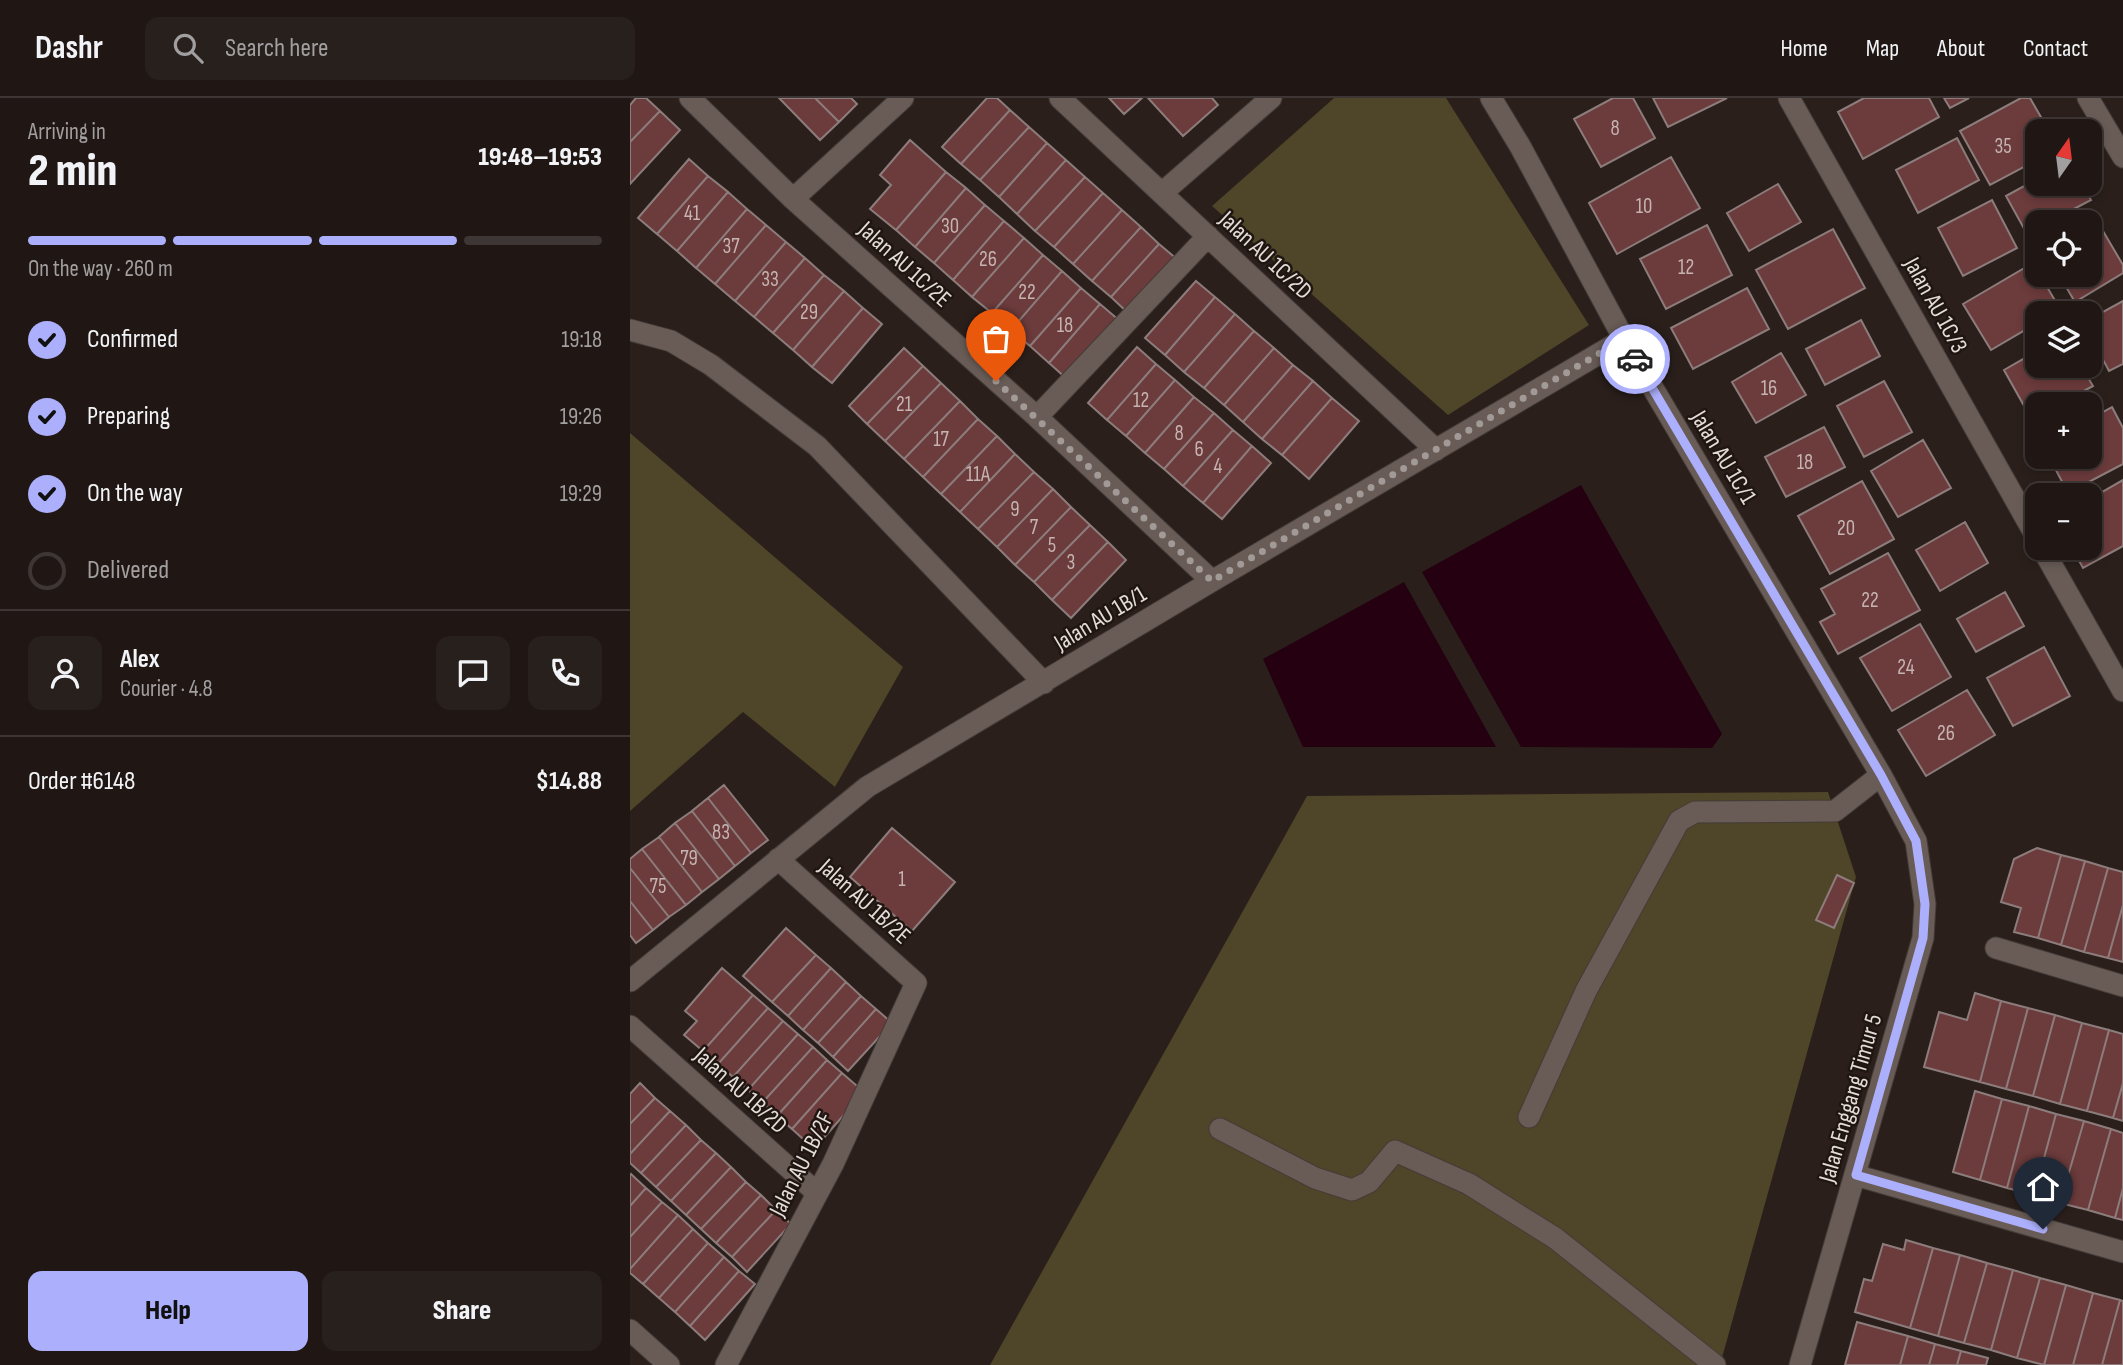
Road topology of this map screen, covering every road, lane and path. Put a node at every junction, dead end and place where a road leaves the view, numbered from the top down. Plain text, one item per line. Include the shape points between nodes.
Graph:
1 (690, 98) edge
2 (903, 98) edge
3 (1060, 98) edge
4 (1271, 98) edge
5 (1491, 98) edge
6 (1789, 98) edge
7 (2088, 98) edge
8 (2114, 120) edge
9 (2123, 157) edge
10 (1162, 193) junction
11 (793, 199) junction
12 (1208, 236) junction
13 (630, 330) edge
14 (1624, 339) junction
15 (1037, 417) junction
16 (1436, 450) junction
17 (2025, 517) edge
18 (2049, 560) edge
19 (1212, 581) junction
20 (1044, 683) junction
21 (2123, 691) edge
22 (1881, 775) junction
23 (1916, 841) joint
24 (778, 859) junction
25 (1996, 948) dead end
26 (630, 981) edge
27 (916, 982) joint
28 (2123, 986) edge
29 (630, 1026) edge
30 (1529, 1117) dead end
31 (1220, 1129) dead end
32 (1856, 1175) junction
33 (817, 1193) junction
34 (2123, 1252) edge
35 (630, 1329) edge
36 (669, 1365) edge
37 (726, 1365) edge
38 (1715, 1365) edge
39 (1800, 1365) edge

1 - 11 street, Jalan AU 1C/2E
2 - 11 street
3 - 10 street, Jalan AU 1C/2D
4 - 10 street
5 - 14 street, Jalan AU 1C/1
6 - 17 street, Jalan AU 1C/3
7 - 8 street
8 - 9 street
10 - 12 street, Jalan AU 1C/2D
11 - 15 street, Jalan AU 1C/2E
12 - 15 street
12 - 16 street, Jalan AU 1C/2D
13 - 20 street via 671,341 711,365 817,446
14 - 16 street, Jalan AU 1B/1
14 - 22 street, Jalan AU 1C/1
15 - 19 street, Jalan AU 1C/2E
16 - 19 street, Jalan AU 1B/1
18 - 21 street
19 - 20 street, Jalan AU 1B/1
20 - 24 street, Jalan AU 1B/1 via 867,788
22 - 23 street, Jalan AU 1C/1
22 - 30 street via 1835,811 1695,812 1679,821 1586,991
23 - 32 street, Jalan Enggang Timur 5 via 1925,904 1923,938
24 - 26 street, Jalan AU 1B/1
24 - 27 street, Jalan AU 1B/2E
25 - 28 street
27 - 33 street, Jalan AU 1B/2F
29 - 33 street, Jalan AU 1B/2D
31 - 38 street via 1315,1178 1352,1190 1369,1182 1395,1151 1469,1184 1555,1238
32 - 34 street
32 - 39 street, Jalan Enggang Timur 5
33 - 37 street, Jalan AU 1B/2F
35 - 36 street

